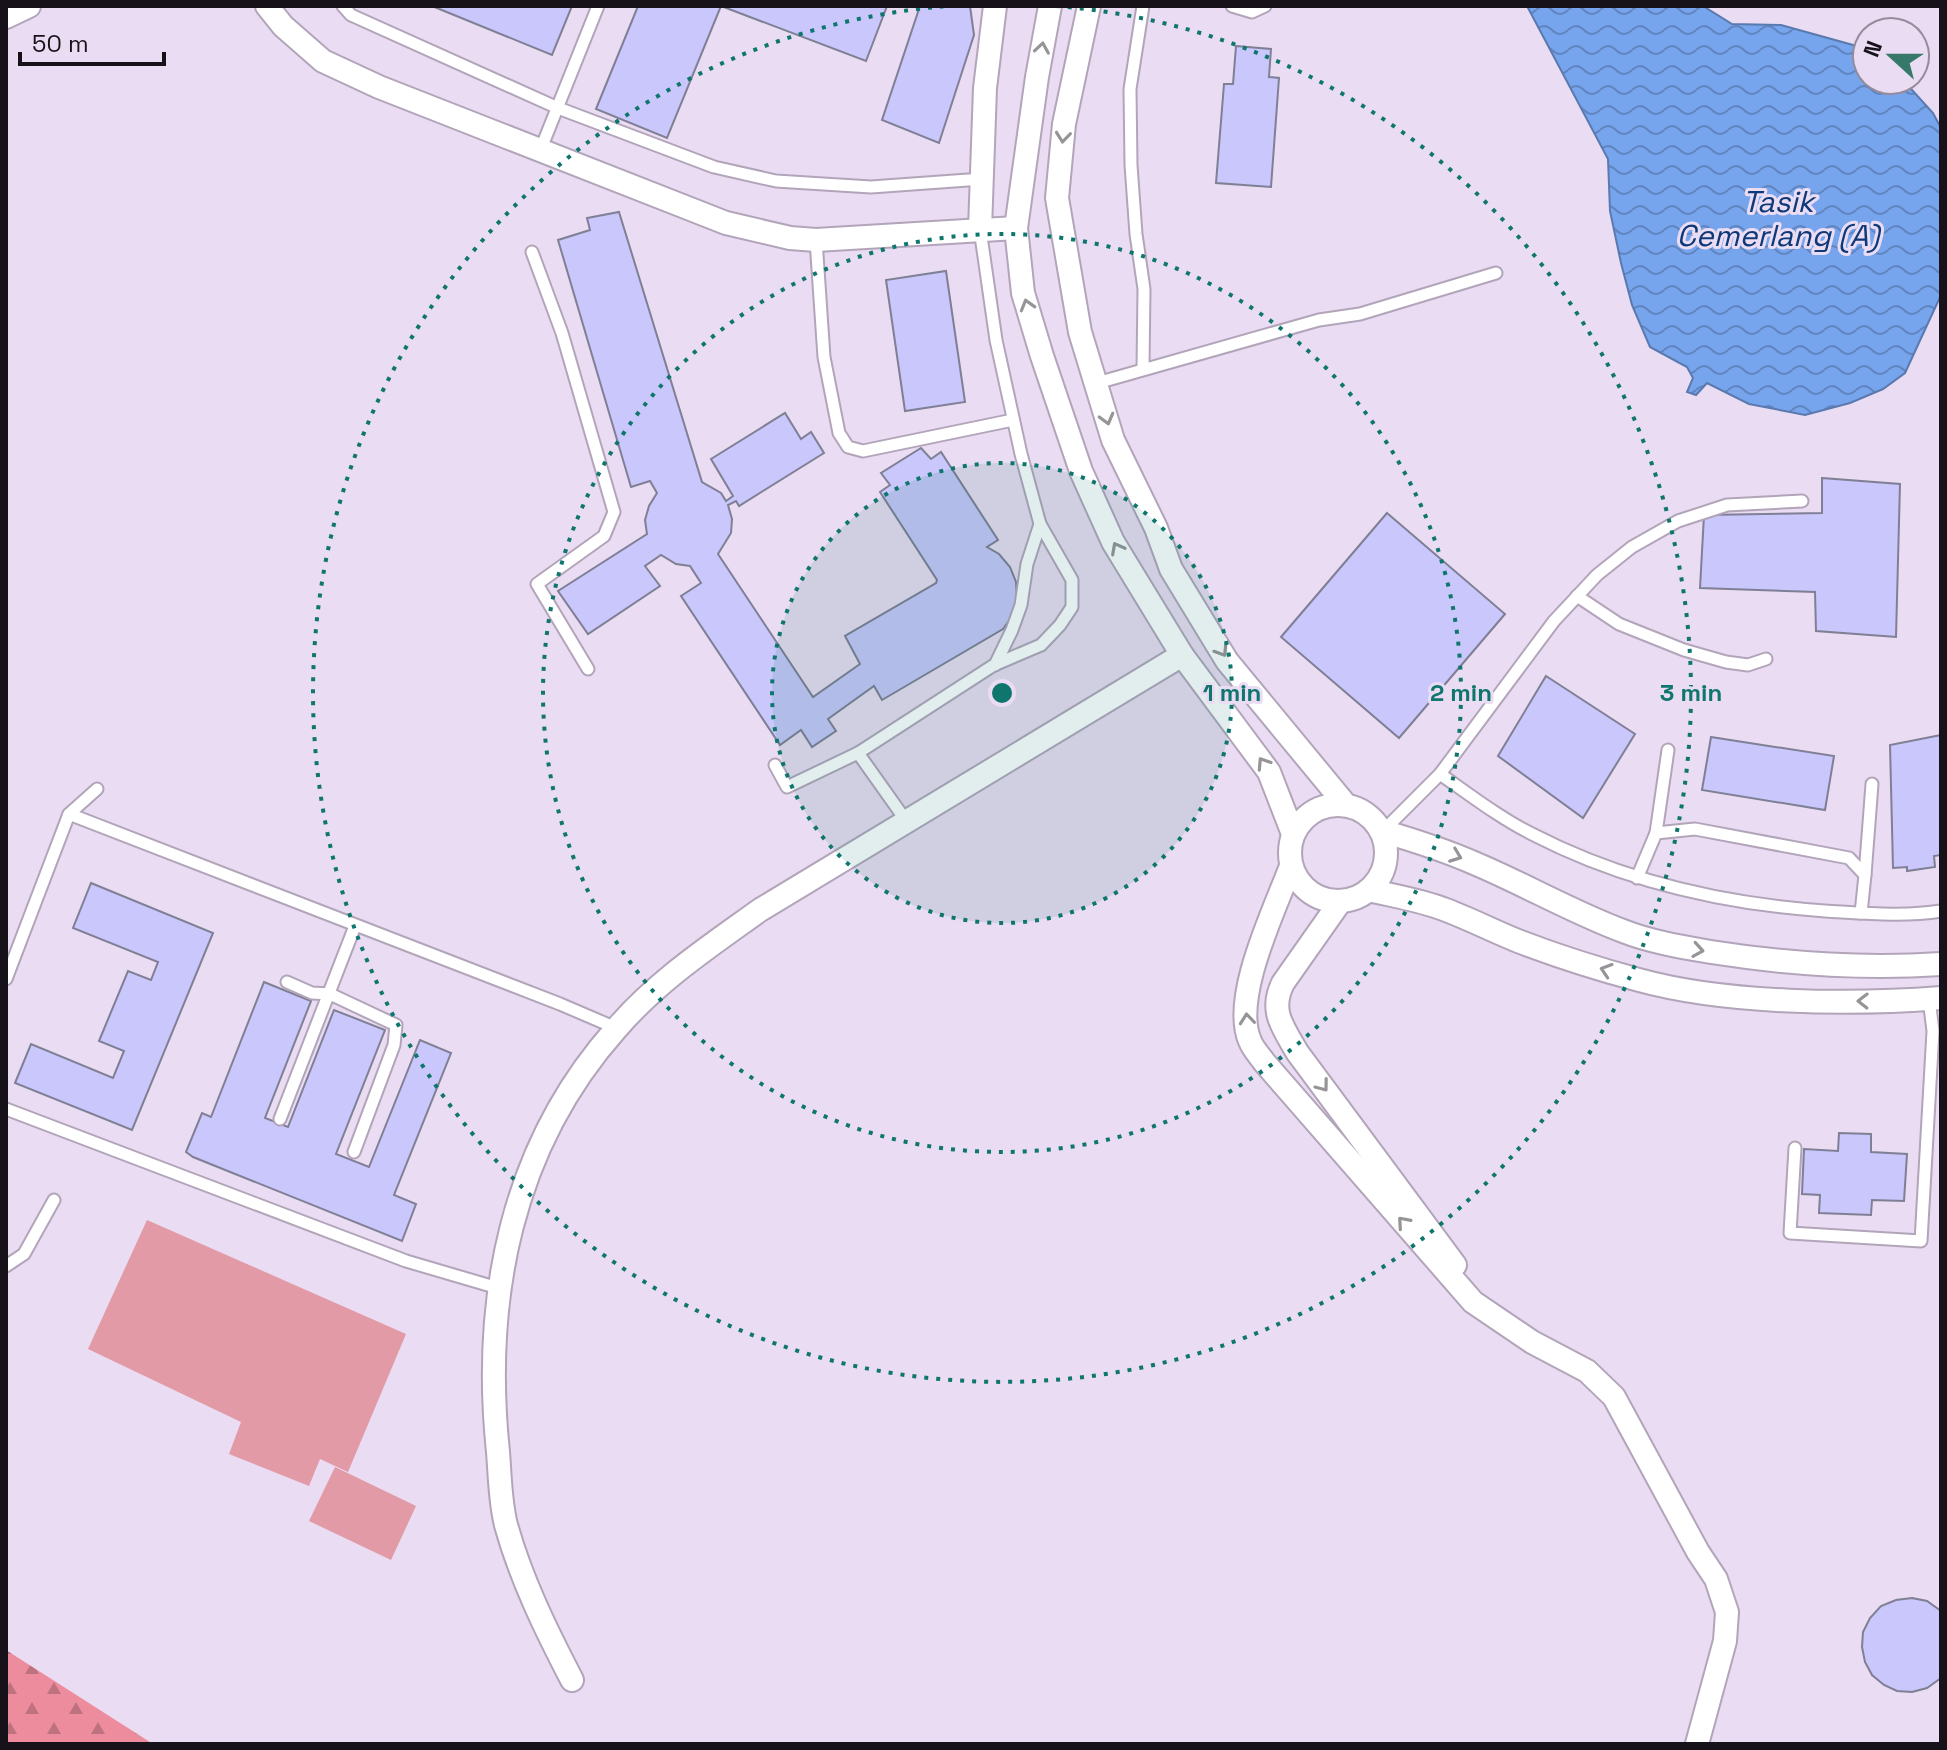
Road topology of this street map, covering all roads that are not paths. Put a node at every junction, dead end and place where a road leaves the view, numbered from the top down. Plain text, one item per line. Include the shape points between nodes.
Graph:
1 (29, 6) edge
2 (267, 6) edge
3 (343, 6) edge
4 (598, 6) edge
5 (995, 6) edge
6 (1050, 6) edge
7 (1089, 6) edge
8 (1143, 6) edge
9 (1232, 6) edge
10 (1265, 6) edge
11 (6, 17) edge
12 (558, 108) junction
13 (540, 152) junction
14 (982, 179) junction
15 (1016, 228) junction
16 (980, 229) junction
17 (816, 240) junction
18 (532, 252) dead end
19 (1496, 273) dead end
20 (1143, 368) junction
21 (1097, 383) junction
22 (1013, 420) junction
23 (1802, 501) dead end
24 (1040, 524) junction
25 (1577, 596) junction
26 (1182, 655) junction
27 (1766, 659) dead end
28 (994, 665) junction
29 (588, 669) dead end
30 (1668, 750) dead end
31 (858, 753) junction
32 (775, 765) dead end
33 (1440, 774) junction
34 (1872, 784) dead end
35 (97, 789) dead end
36 (1345, 804) junction
37 (69, 814) junction
38 (907, 822) junction
39 (1382, 831) junction
40 (1656, 833) junction
41 (1293, 834) junction
42 (1291, 866) junction
43 (1865, 875) junction
44 (1637, 878) junction
45 (1369, 890) junction
46 (1340, 902) junction
47 (1941, 911) edge
48 (1861, 913) junction
49 (355, 926) junction
50 (1941, 964) edge
51 (6, 979) edge
52 (287, 982) dead end
53 (330, 994) junction
54 (1935, 998) edge
55 (616, 1028) junction
56 (6, 1109) edge
57 (280, 1119) dead end
58 (1795, 1148) dead end
59 (354, 1152) dead end
60 (54, 1200) dead end
61 (6, 1266) edge
62 (498, 1288) junction
63 (1473, 1302) junction
64 (572, 1680) dead end
65 (1697, 1744) edge

1 - 11 street
2 - 13 street via 323,61
3 - 12 lane via 351,15
4 - 12 lane
5 - 14 street
15 -> 6 street
7 -> 21 street via 1064,124 1057,198 1080,332
8 - 20 lane via 1130,89 1132,179 1144,289
9 - 10 lane via 1252,12
12 - 13 lane
12 - 14 lane via 714,167 776,181 871,187
13 - 17 street via 726,223
14 - 16 street
15 - 16 street
26 -> 15 street via 1113,542 1081,471 1023,293
16 - 17 street
16 - 22 lane
17 - 22 lane via 824,357 839,433 848,447 863,451
18 - 29 lane via 562,333 614,512 604,536 537,584
19 - 20 lane via 1360,314 1319,320
20 - 21 lane
21 -> 36 street via 1113,440 1171,569 1227,661
22 - 24 lane
23 - 25 lane via 1727,505 1678,521 1632,547
24 - 28 lane via 1021,605
24 - 28 lane via 1072,580 1072,607 1041,645
25 - 27 lane via 1619,624 1684,650 1748,665
25 - 33 lane
26 - 38 street
41 -> 26 street via 1269,772
28 - 31 lane
30 - 40 lane
31 - 32 lane via 787,787
31 - 38 lane
33 - 39 lane
33 - 44 lane via 1530,834
34 - 43 lane
35 - 37 lane
36 - 39 street via 1373,818
36 - 41 street via 1314,810
37 - 49 lane
37 - 51 lane
38 - 55 street via 760,910 696,956
39 - 45 street via 1386,863
39 -> 50 street via 1476,864 1625,932 1683,947 1811,963
40 - 43 lane via 1695,829 1849,858
40 - 44 lane
41 - 42 street
42 - 46 street via 1309,892
63 -> 42 street via 1250,1040 1244,1009
43 - 48 lane
44 - 48 lane via 1730,901
45 - 46 street
54 -> 45 street via 1774,998 1689,991 1604,970 1443,908
46 -> 63 street via 1283,983 1277,995 1278,1019 1297,1052 1452,1257
47 - 48 lane
49 - 53 lane
49 - 55 lane
52 - 53 lane
53 - 57 lane
53 - 59 lane via 396,1025 394,1045
54 - 58 lane via 1921,1241 1790,1233
55 - 62 street via 576,1078 543,1139 520,1195
56 - 62 lane via 406,1261
60 - 61 lane via 24,1254
62 - 64 street via 492,1396 505,1522 540,1618
63 - 65 street via 1587,1371 1614,1397 1716,1579 1727,1612 1725,1641

